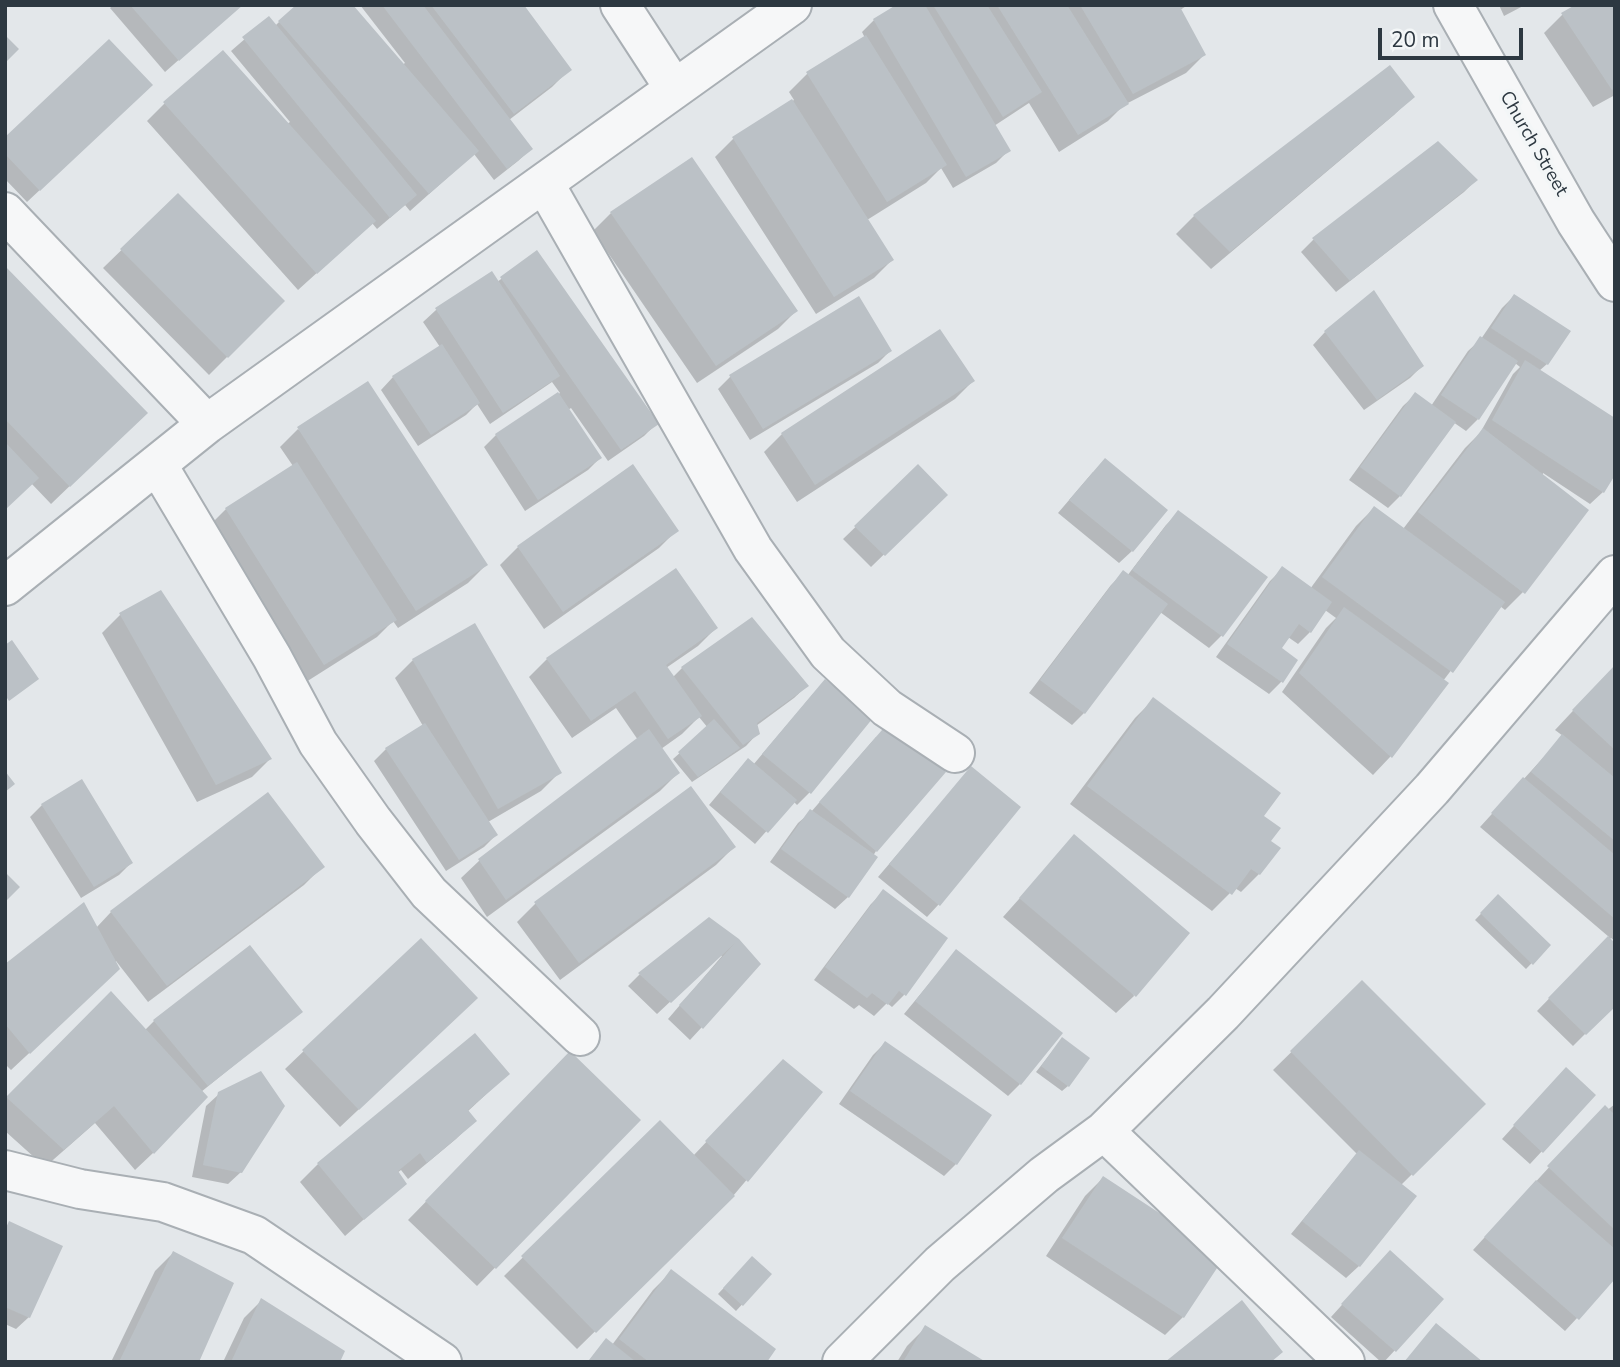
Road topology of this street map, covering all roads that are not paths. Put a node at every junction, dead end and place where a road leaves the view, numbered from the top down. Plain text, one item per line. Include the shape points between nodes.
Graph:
1 (620, 5) edge
2 (792, 5) edge
3 (1453, 5) edge
4 (674, 88) junction
5 (544, 183) junction
6 (5, 212) edge
7 (1615, 282) edge
8 (207, 425) junction
9 (157, 464) junction
10 (1615, 575) edge
11 (5, 586) edge
12 (955, 753) dead end
13 (580, 1036) dead end
14 (1104, 1131) junction
15 (5, 1170) edge
16 (433, 1359) edge
17 (842, 1362) edge
18 (1345, 1362) edge

1 - 4 street
2 - 4 street
3 - 7 street, Church Street
4 - 5 street
5 - 8 street
5 - 12 street via 688,439 768,570 828,653 887,708
6 - 8 street
8 - 9 street
9 - 11 street
9 - 13 street via 318,743 373,821 429,893
10 - 14 street via 1432,789 1223,1013
14 - 17 street via 1044,1175 940,1264
14 - 18 street
15 - 16 street via 79,1189 163,1202 254,1235

